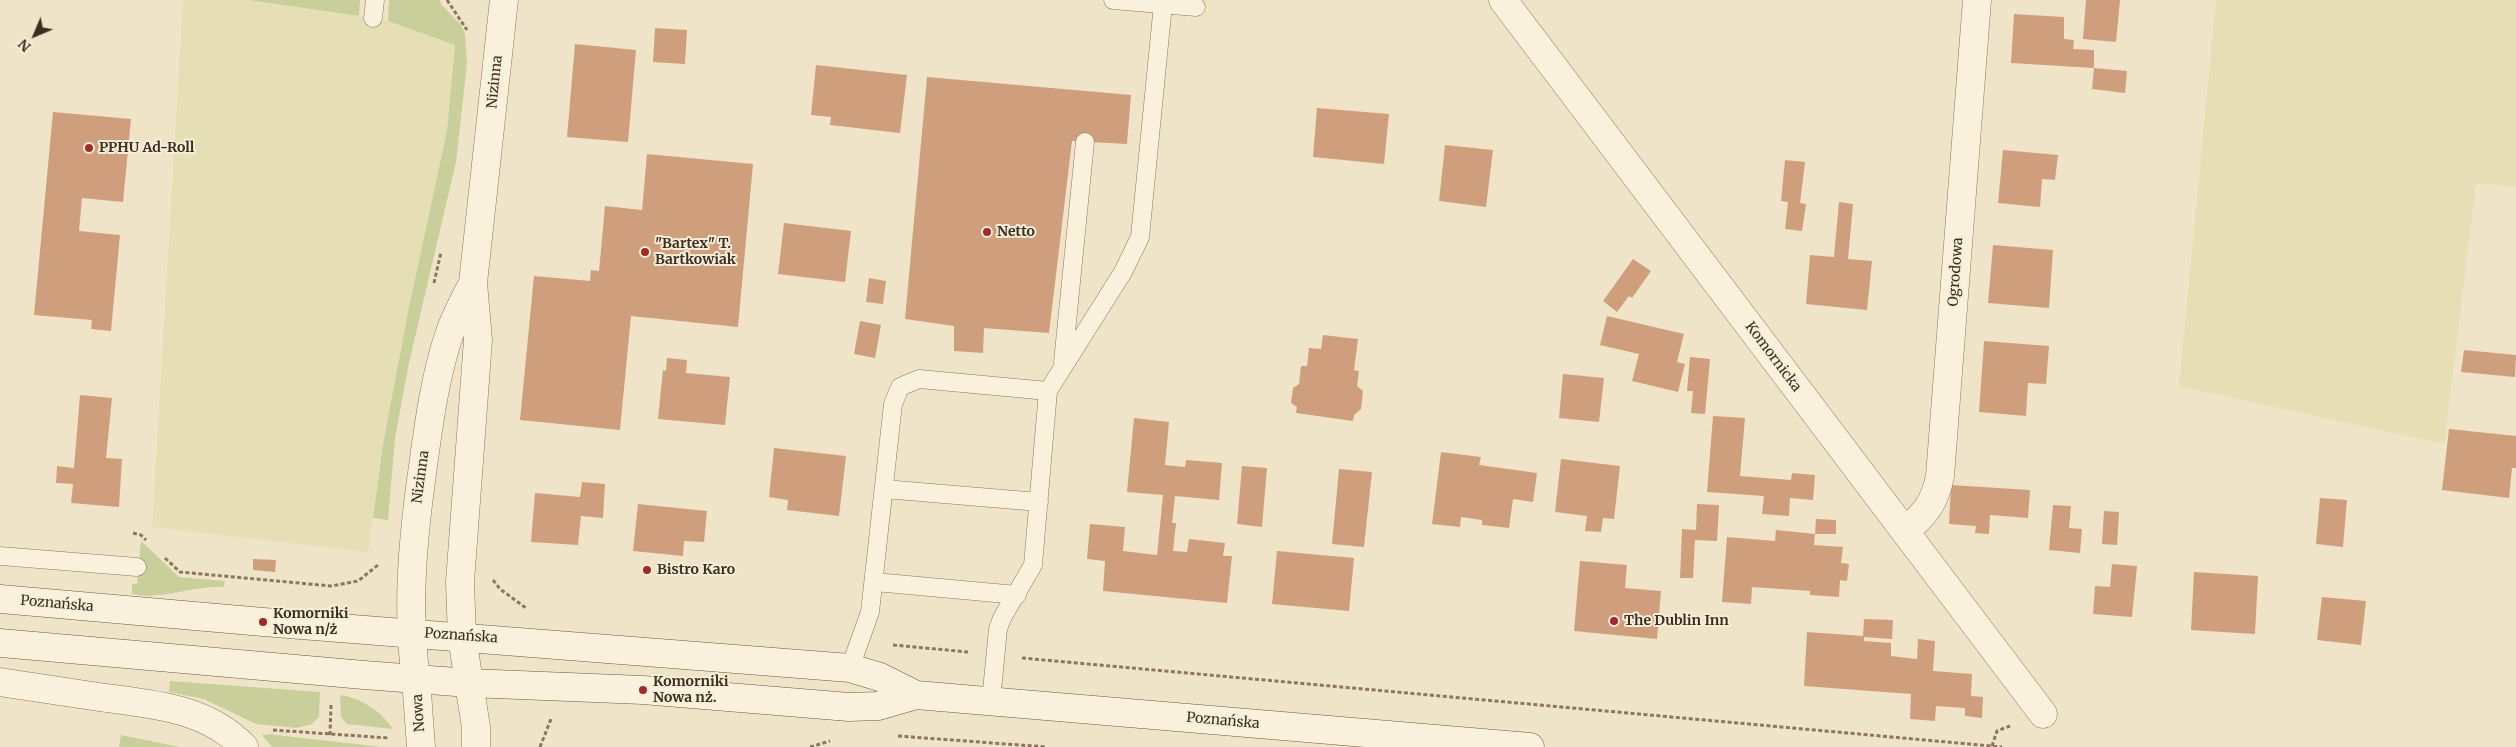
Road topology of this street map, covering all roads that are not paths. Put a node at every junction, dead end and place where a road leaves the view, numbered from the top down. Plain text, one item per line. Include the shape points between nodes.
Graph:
1 (375, 0) edge
2 (504, 0) edge
3 (1114, 0) edge
4 (1503, 0) edge
5 (1977, 0) edge
6 (1163, 4) junction
7 (1196, 7) dead end
8 (373, 18) dead end
9 (1085, 142) dead end
10 (473, 283) junction
11 (1062, 366) junction
12 (1048, 391) junction
13 (884, 489) junction
14 (1039, 502) junction
15 (1905, 531) junction
16 (0, 556) edge
17 (137, 567) dead end
18 (875, 582) junction
19 (1017, 595) junction
20 (0, 599) edge
21 (410, 632) junction
22 (462, 636) junction
23 (0, 643) edge
24 (850, 668) junction
25 (416, 679) junction
26 (0, 682) edge
27 (469, 683) junction
28 (916, 695) junction
29 (991, 701) junction
30 (2043, 714) dead end
31 (410, 743) edge
32 (1455, 744) edge
33 (244, 747) edge
34 (476, 747) edge
35 (1530, 747) edge

1 - 8 lane
2 - 10 street, Nizinna
3 - 6 lane
4 - 15 street, Komornicka
5 - 15 street, Ogrodowa via 1940,476 1933,502 1922,517
6 - 7 lane
6 - 11 lane via 1140,237 1123,272
9 - 11 lane
10 - 21 street, Nizinna via 449,334 430,416 415,524
10 - 22 street, Nizinna via 478,340 461,552
11 - 12 lane
12 - 13 lane via 919,379 900,387 893,404
12 - 14 lane
13 - 14 lane
13 - 18 lane
14 - 19 lane via 1033,565
15 - 30 street, Komornicka
16 - 17 lane
18 - 19 lane
18 - 24 lane via 870,612
19 - 29 lane via 1002,618 994,655
20 - 21 street, Poznańska
21 - 22 street, Poznańska
21 - 25 street, Nizinna
22 - 24 street, Poznańska
22 - 27 street, Nizinna
23 - 25 street, Poznańska
24 - 28 street, Poznańska via 880,677
25 - 27 street, Poznańska
25 - 31 street, Nowa
26 - 33 street via 193,714 222,728
27 - 28 street, Poznańska via 643,690 849,707 878,706
27 - 34 street
28 - 29 street, Poznańska
29 - 32 street, Poznańska
32 - 35 street, Poznańska

